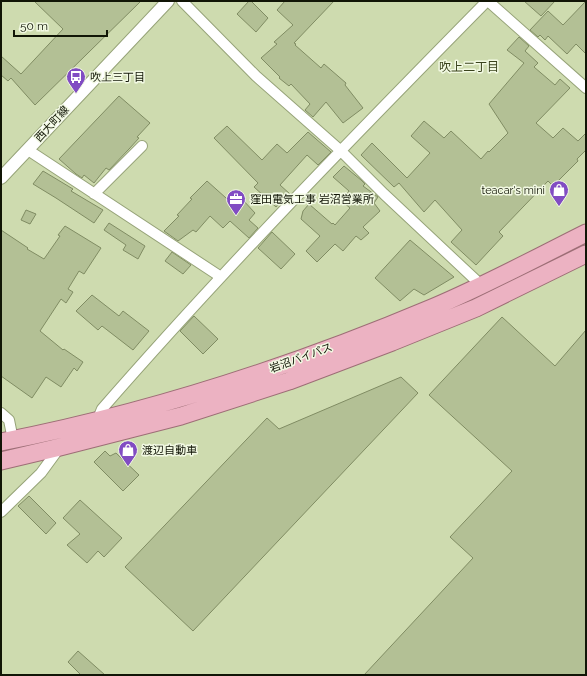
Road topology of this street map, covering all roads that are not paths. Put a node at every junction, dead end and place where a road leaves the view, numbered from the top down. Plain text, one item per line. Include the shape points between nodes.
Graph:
1 (168, 1) edge
2 (182, 1) edge
3 (487, 1) edge
4 (586, 88) edge
5 (142, 146) dead end
6 (28, 150) junction
7 (341, 151) junction
8 (1, 178) edge
9 (94, 194) junction
10 (586, 233) edge
11 (586, 254) edge
12 (221, 277) junction
13 (481, 285) junction
14 (1, 413) edge
15 (97, 421) junction
16 (7, 441) edge
17 (60, 448) junction
18 (1, 461) edge
19 (1, 512) edge

1 - 6 street, 西大町線
2 - 7 street via 256,76
3 - 4 street
3 - 7 street
5 - 9 street
6 - 8 street, 西大町線
6 - 9 street
7 - 12 street
7 - 13 street
9 - 12 street
10 - 13 highway, 岩沼バイパス
11 - 17 highway, 岩沼バイパス via 476,308 289,381 181,416
12 - 15 street via 102,409
13 - 15 highway, 岩沼バイパス via 434,307 246,379
14 - 16 street via 9,420
15 - 16 highway, 岩沼バイパス
17 - 18 highway, 岩沼バイパス
17 - 19 street via 41,473

